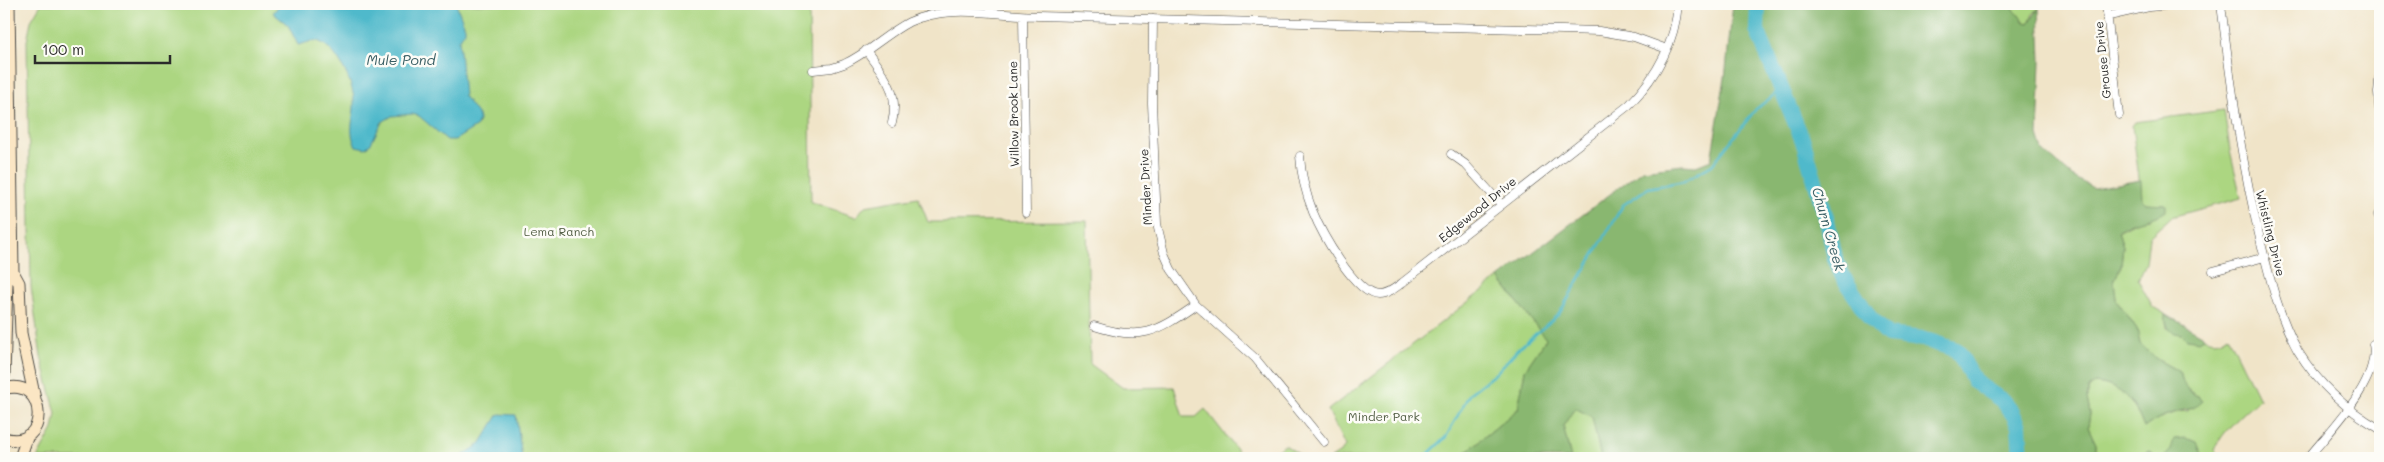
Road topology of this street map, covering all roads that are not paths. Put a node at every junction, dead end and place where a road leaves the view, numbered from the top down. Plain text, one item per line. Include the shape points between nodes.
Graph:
1 (9, 4) edge
2 (1678, 4) edge
3 (2106, 4) edge
4 (2182, 4) edge
5 (2221, 4) edge
6 (946, 8) edge
7 (1023, 16) junction
8 (2109, 16) junction
9 (1153, 19) junction
10 (1667, 49) junction
11 (866, 50) junction
12 (813, 70) dead end
13 (2380, 70) edge
14 (2119, 115) dead end
15 (2380, 116) edge
16 (892, 123) dead end
17 (1451, 154) dead end
18 (1300, 156) dead end
19 (1501, 204) junction
20 (1026, 213) dead end
21 (2265, 257) junction
22 (2212, 271) dead end
23 (13, 272) junction
24 (1196, 305) junction
25 (1094, 326) dead end
26 (2373, 344) dead end
27 (4, 375) edge
28 (4, 389) edge
29 (35, 399) junction
30 (2348, 408) junction
31 (2380, 428) edge
32 (28, 435) junction
33 (4, 438) edge
34 (1324, 442) dead end
35 (20, 458) edge
36 (2308, 458) edge

1 - 23 main road
2 - 10 street, Edgewood Drive
3 - 8 street, Grouse Drive
4 - 8 street
5 - 21 street, Whistling Drive via 2240,149
6 - 7 street
6 - 11 street via 911,21
7 - 9 street
7 - 20 street, Willow Brook Lane
8 - 14 street, Grouse Drive
9 - 10 street via 1599,31 1621,34
9 - 24 street, Minder Drive via 1152,104 1157,224 1171,269
10 - 19 street, Edgewood Drive via 1652,78 1629,105
11 - 12 street via 838,66
11 - 16 street via 893,91
13 - 15 street
17 - 19 street via 1465,164
18 - 19 street, Edgewood Drive via 1306,191 1320,226 1353,278 1374,294 1383,295 1402,284
21 - 22 street
21 - 30 street, Whistling Drive via 2279,310 2294,343 2320,381
23 - 27 main road via 7,282
23 - 29 main road via 19,282 21,333
24 - 25 street via 1166,325 1137,334
24 - 34 street, Minder Drive via 1255,358
26 - 30 street via 2374,356 2367,379
28 - 29 main road via 20,388
29 - 32 main road via 38,421
30 - 31 street, Whistling Drive
30 - 36 street
32 - 33 main road via 15,440
32 - 35 main road

